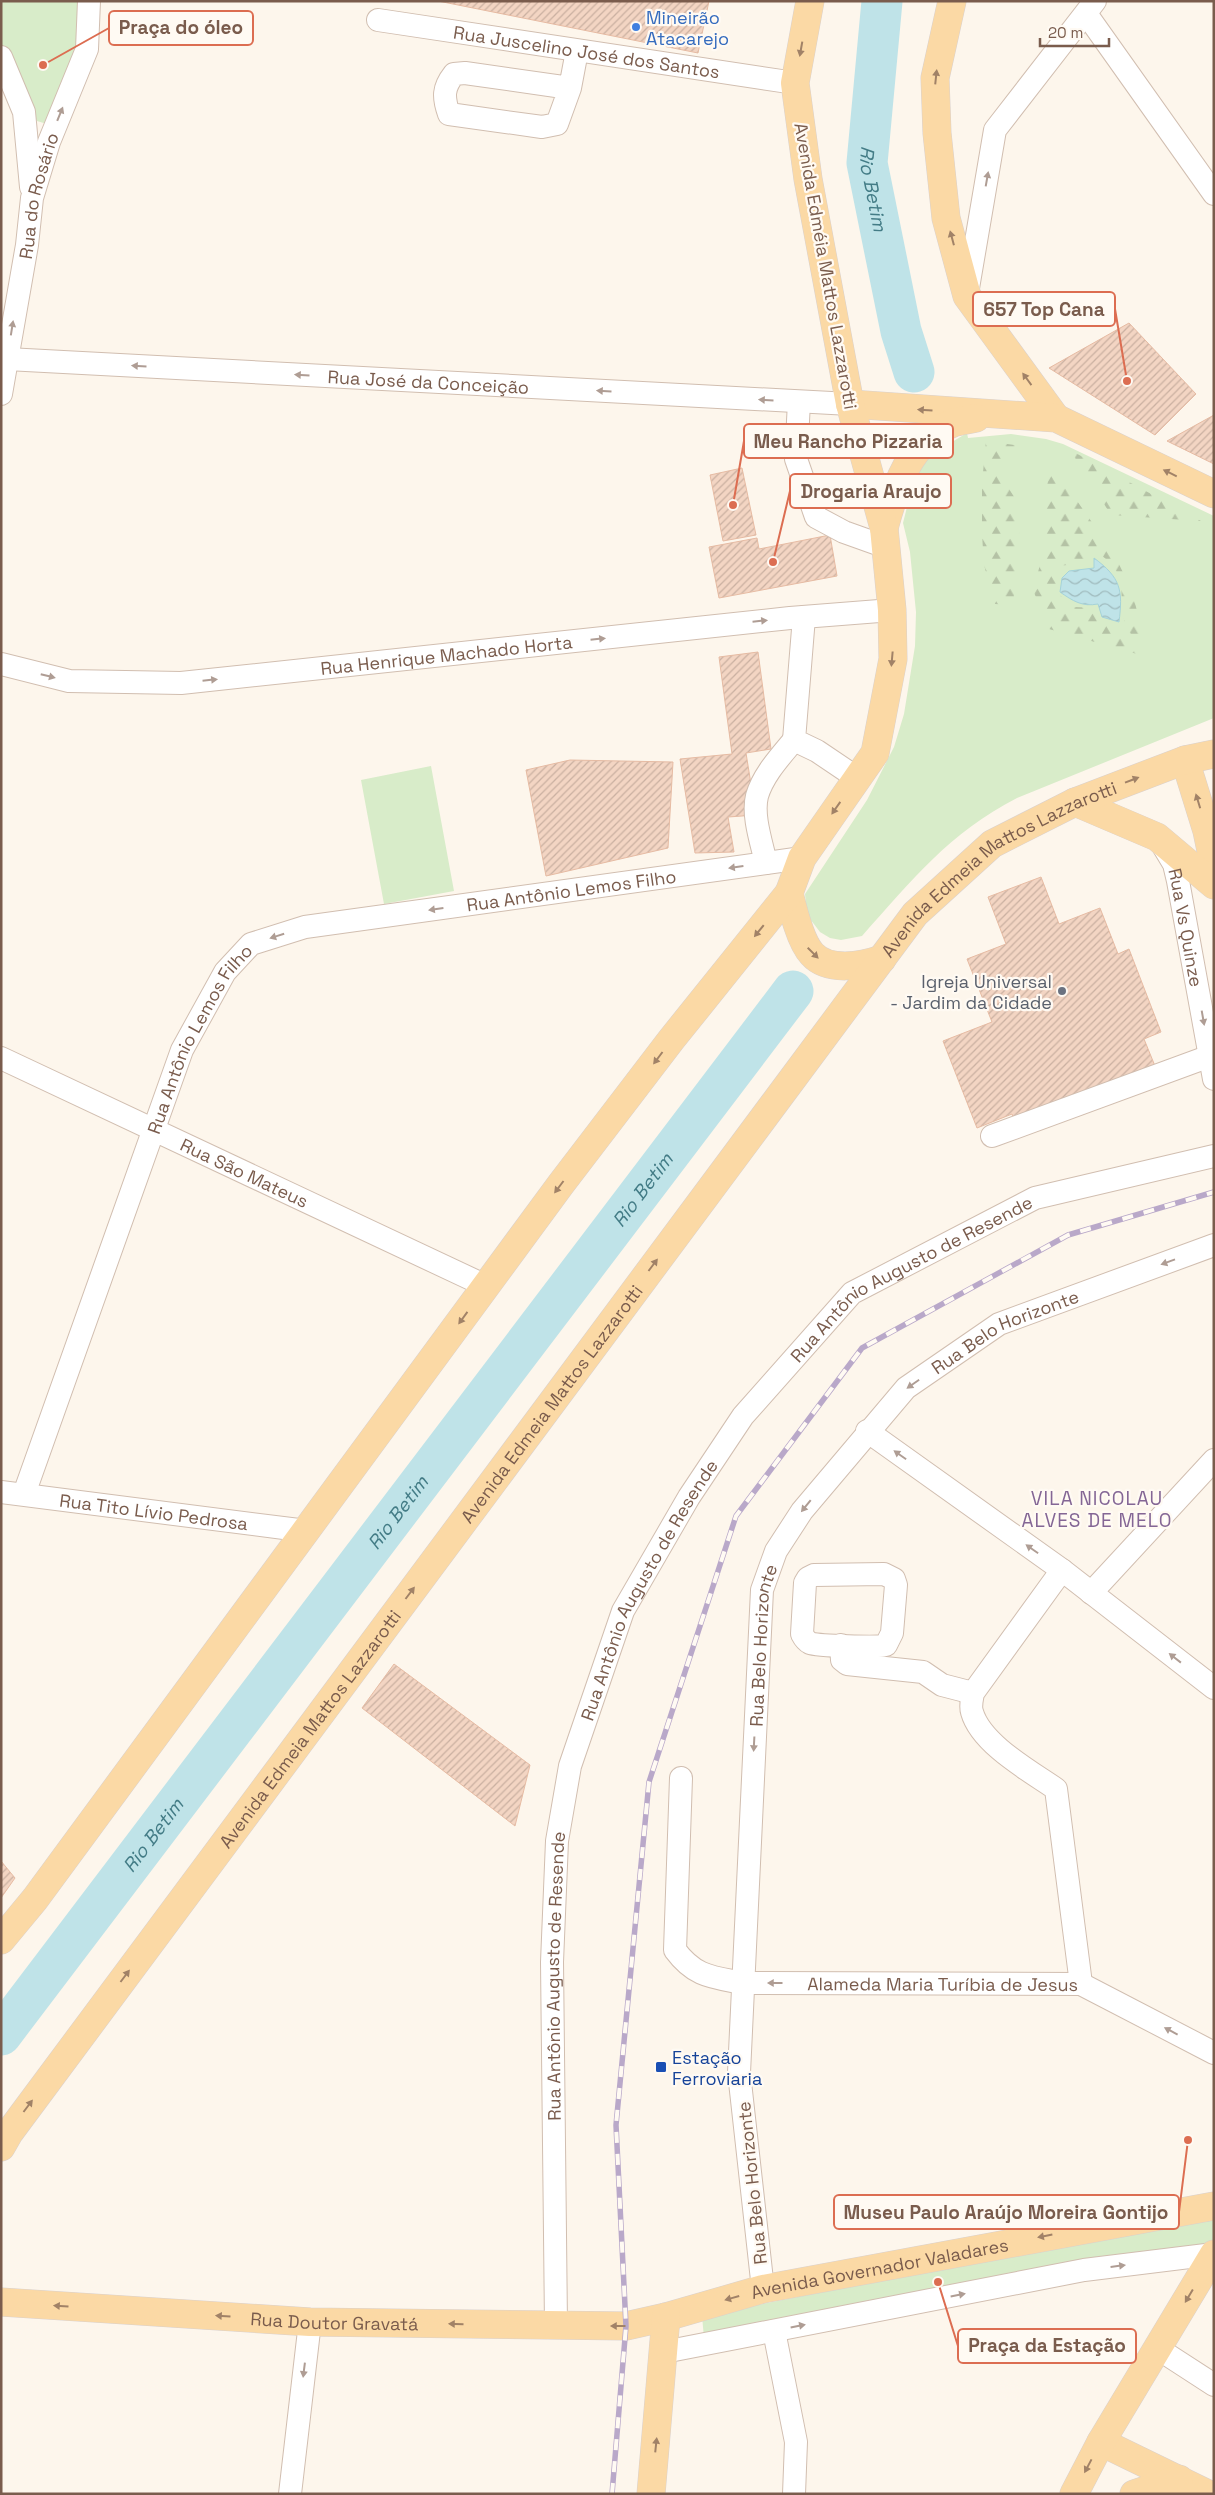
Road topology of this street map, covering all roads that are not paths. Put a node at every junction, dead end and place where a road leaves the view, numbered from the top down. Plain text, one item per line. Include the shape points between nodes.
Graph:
1 (89, 1) edge
2 (810, 1) edge
3 (952, 1) edge
4 (1091, 8) edge
5 (378, 20) dead end
6 (577, 51) junction
7 (1, 57) edge
8 (795, 83) junction
9 (570, 88) junction
10 (1214, 194) edge
11 (32, 198) junction
12 (10, 285) edge
13 (967, 296) junction
14 (7, 359) junction
15 (1, 394) edge
16 (798, 402) junction
17 (850, 404) junction
18 (991, 414) junction
19 (1056, 418) junction
20 (1214, 494) edge
21 (885, 537) junction
22 (892, 610) junction
23 (804, 617) junction
24 (1, 664) edge
25 (794, 740) junction
26 (1214, 754) edge
27 (1185, 760) junction
28 (857, 778) junction
29 (1075, 802) junction
30 (1211, 833) edge
31 (1157, 837) junction
32 (802, 858) junction
33 (766, 863) junction
34 (1214, 865) edge
35 (1214, 885) edge
36 (789, 892) junction
37 (882, 959) junction
38 (1210, 1056) junction
39 (1, 1058) edge
40 (1214, 1079) edge
41 (155, 1130) junction
42 (992, 1136) dead end
43 (1214, 1156) edge
44 (1214, 1245) edge
45 (486, 1286) junction
46 (867, 1431) junction
47 (1214, 1460) edge
48 (1, 1492) edge
49 (24, 1494) junction
50 (307, 1531) junction
51 (1062, 1570) junction
52 (1091, 1593) junction
53 (841, 1645) junction
54 (1214, 1688) edge
55 (973, 1693) junction
56 (681, 1778) dead end
57 (1, 1940) edge
58 (743, 1983) junction
59 (1081, 1984) junction
60 (1214, 2053) edge
61 (1, 2147) edge
62 (1214, 2206) edge
63 (1214, 2254) edge
64 (764, 2289) junction
65 (1, 2302) edge
66 (666, 2317) junction
67 (310, 2322) junction
68 (556, 2325) junction
69 (774, 2331) junction
70 (1157, 2348) junction
71 (664, 2352) junction
72 (1214, 2385) edge
73 (1101, 2442) junction
74 (1179, 2480) junction
75 (290, 2494) edge
76 (651, 2494) edge
77 (794, 2494) edge
78 (1074, 2494) edge
79 (1134, 2494) edge
80 (1208, 2494) edge

11 -> 1 street, Rua do Rosário via 49,142 87,49
2 -> 8 main road, Avenida Edméia Mattos Lazzarotti
13 -> 3 main road via 946,218 937,133 935,78
4 - 10 street
13 -> 4 street via 995,130
5 - 6 street, Rua Juscelino José dos Santos
6 - 8 street, Rua Juscelino José dos Santos
6 - 9 street
7 - 11 street via 24,112
8 - 17 main road, Avenida Edméia Mattos Lazzarotti via 808,179
9 - 9 street via 557,124 542,128 450,114 444,101 445,86 454,74
11 - 12 street, Rua do Rosário via 27,245
14 -> 12 street, Rua do Rosário
19 -> 13 main road
14 - 15 street, Rua do Rosário
16 -> 14 street, Rua José da Conceição
16 - 17 street, Rua José da Conceição
16 - 21 street via 796,459 816,517 844,532
18 -> 17 main road
17 - 21 main road, Avenida Edméia Mattos Lazzarotti
18 - 19 main road
18 - 21 main road via 953,423 938,431 921,447 894,490
20 -> 19 main road
21 - 22 main road
22 - 23 street, Rua Henrique Machado Horta
22 -> 28 main road via 893,658 875,753
24 -> 23 street, Rua Henrique Machado Horta via 69,681 181,683
23 - 25 street
25 - 28 street
25 - 33 street via 772,767 757,796
26 - 27 main road, Avenida Edmeia Mattos Lazzarotti
29 -> 27 main road, Avenida Edmeia Mattos Lazzarotti
30 -> 27 main road
28 -> 32 main road
29 - 31 main road
29 - 37 main road, Avenida Edmeia Mattos Lazzarotti via 992,844 915,914
30 - 34 main road
31 - 35 main road
31 -> 38 street, Rua Vs Quinze via 1174,864
32 - 33 street, Rua Antônio Lemos Filho
32 - 36 main road
33 -> 41 street, Rua Antônio Lemos Filho via 305,927 251,944 225,972 182,1050
36 -> 37 main road via 806,945 817,958 842,967 862,966
36 -> 45 main road via 671,1040
61 -> 37 main road, Avenida Edmeia Mattos Lazzarotti
38 - 40 street, Rua Vs Quinze
38 - 42 street
39 - 41 street, Rua São Mateus
41 - 45 street, Rua São Mateus
41 - 49 street, Rua Antônio Lemos Filho
43 - 68 street, Rua Antônio Augusto de Resende via 1036,1198 852,1293 744,1416 689,1496 623,1611 570,1766 557,1841 552,1962
44 -> 46 street, Rua Belo Horizonte via 999,1324 906,1388
45 -> 50 main road
51 -> 46 street
46 -> 58 street, Rua Belo Horizonte via 802,1510 776,1551 762,1590
47 - 52 street
48 - 49 street, Rua Tito Lívio Pedrosa
49 - 50 street, Rua Tito Lívio Pedrosa
50 - 57 main road via 41,1891
51 - 52 street
51 - 55 street
54 -> 52 street
53 - 53 street via 882,1647 890,1640 894,1579 884,1574 814,1575 808,1578 802,1634 811,1643
53 - 55 street via 842,1660 847,1664 923,1672 942,1685
55 - 59 street via 971,1711 980,1729 1007,1755 1056,1789
56 - 58 street, Alameda Maria Turíbia de Jesus via 675,1950 686,1965 706,1976
59 -> 58 street, Alameda Maria Turíbia de Jesus
58 - 64 street, Rua Belo Horizonte via 739,2073
60 -> 59 street, Alameda Maria Turíbia de Jesus
62 -> 64 main road, Avenida Governador Valadares
69 -> 63 street via 1084,2270
63 -> 70 main road
64 -> 66 main road, Avenida Governador Valadares
67 -> 65 main road, Rua Doutor Gravatá
66 -> 68 main road, Rua Doutor Gravatá via 626,2326
66 - 71 main road
68 -> 67 main road, Rua Doutor Gravatá
67 -> 75 street
69 - 71 street
69 - 77 street via 796,2442
70 - 72 street
70 - 73 main road
76 -> 71 main road
73 - 74 main road
73 -> 78 main road
74 - 79 main road
74 - 80 main road

